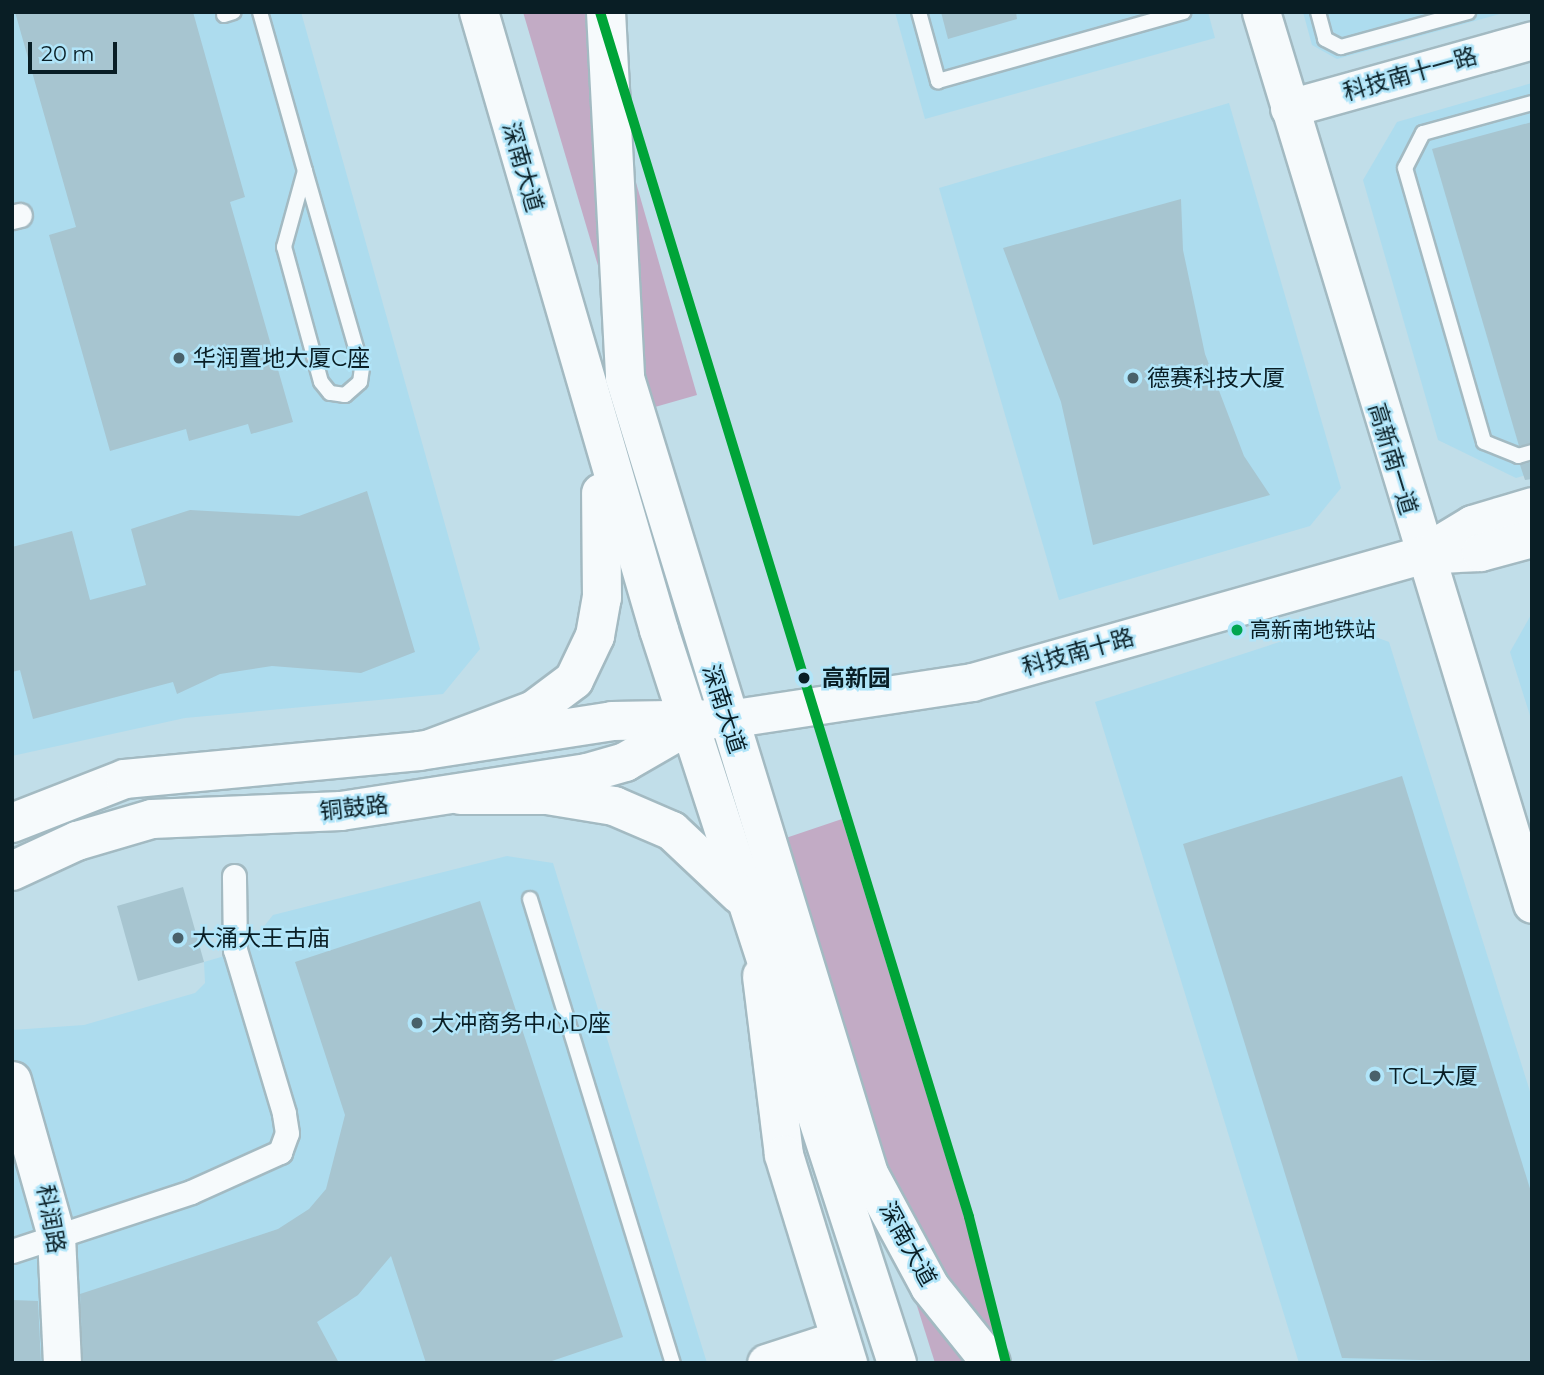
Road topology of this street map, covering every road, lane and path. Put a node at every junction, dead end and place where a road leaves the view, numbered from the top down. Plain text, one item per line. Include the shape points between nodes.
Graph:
1 (260, 12) edge
2 (467, 12) edge
3 (479, 12) edge
4 (606, 12) edge
5 (919, 12) edge
6 (1184, 12) edge
7 (1261, 12) edge
8 (1318, 12) edge
9 (1468, 12) edge
10 (1532, 40) edge
11 (492, 57) junction
12 (1532, 103) edge
13 (1289, 108) junction
14 (305, 171) junction
15 (594, 418) junction
16 (1532, 452) edge
17 (1532, 506) edge
18 (1532, 537) edge
19 (1421, 555) junction
20 (709, 722) junction
21 (430, 749) junction
22 (460, 795) junction
23 (12, 823) edge
24 (12, 871) edge
25 (234, 876) dead end
26 (530, 899) dead end
27 (1532, 904) edge
28 (757, 929) junction
29 (12, 1080) edge
30 (56, 1236) junction
31 (12, 1251) edge
32 (844, 1351) edge
33 (62, 1363) edge
34 (673, 1363) edge
35 (766, 1363) edge
36 (897, 1363) edge
37 (991, 1363) edge

1 - 14 lane
2 - 11 main road
3 - 11 main road, 深南大道
4 - 20 main road, 深南大道 via 625,379
5 - 6 lane via 938,81
7 - 13 street, 高新南一道
8 - 9 lane via 1325,39 1341,47
10 - 13 street, 科技南十一路
11 - 15 main road, 深南大道
12 - 16 lane via 1423,133 1405,168 1484,442 1518,456
13 - 19 street, 高新南一道
14 - 14 lane via 362,368 360,382 345,395 330,393 321,382 286,254
15 - 20 main road, 深南大道
15 - 21 main road via 605,558 595,636 584,665 534,710
17 - 19 street, 科技南十路 via 1472,524
18 - 19 street, 科技南十路 via 1480,552
19 - 20 street, 科技南十路 via 972,682
19 - 27 street, 高新南一道
20 - 21 main road via 612,721
20 - 22 main road, 铜鼓路 via 625,762
20 - 28 main road, 深南大道
20 - 37 main road, 深南大道 via 869,1174 930,1287
21 - 23 main road via 125,779
22 - 24 main road, 铜鼓路 via 341,811 152,819 76,841
22 - 28 main road via 572,798 645,817 723,873
25 - 30 street via 235,950 284,1113 287,1133 280,1152 231,1177
26 - 34 lane
28 - 32 main road via 784,1155
28 - 36 main road, 深南大道
29 - 30 street, 科润路
30 - 31 street
30 - 33 street, 科润路
32 - 35 street

